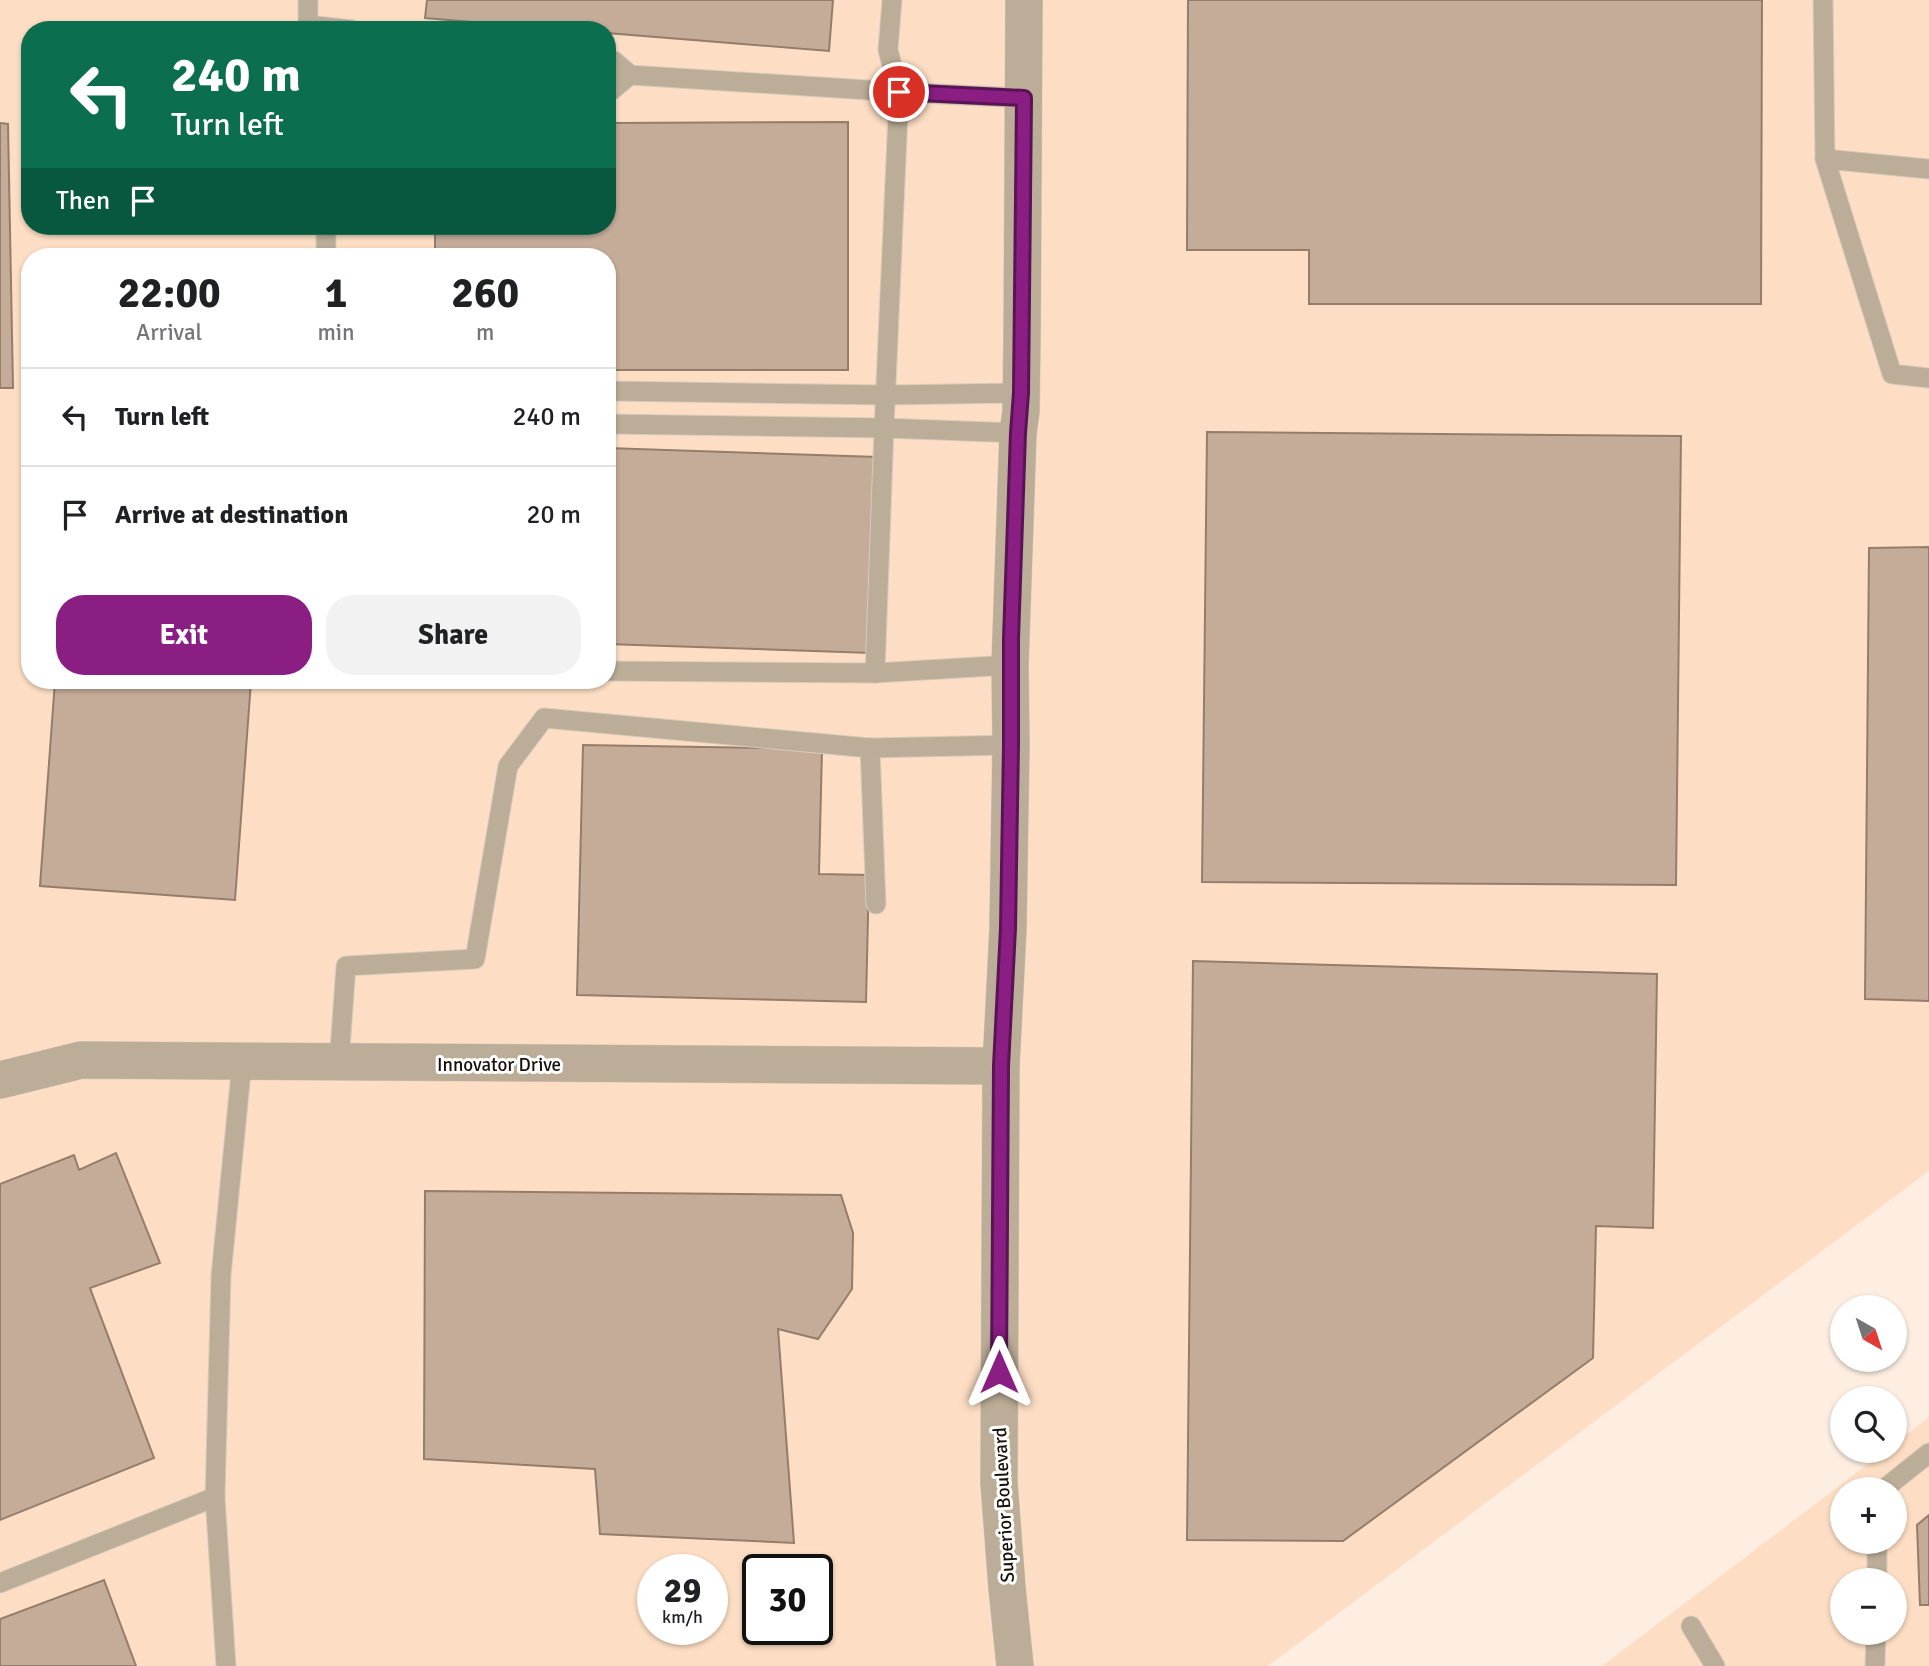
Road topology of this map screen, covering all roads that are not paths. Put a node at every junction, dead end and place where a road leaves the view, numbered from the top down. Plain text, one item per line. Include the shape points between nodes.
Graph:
1 (309, 0) edge
2 (892, 0) edge
3 (1024, 0) edge
4 (1823, 0) edge
5 (308, 21) edge
6 (616, 63) edge
7 (630, 75) junction
8 (616, 87) edge
9 (899, 92) junction
10 (1024, 98) junction
11 (1825, 159) junction
12 (1929, 169) edge
13 (1929, 378) edge
14 (616, 391) edge
15 (1021, 393) junction
16 (886, 395) junction
17 (616, 424) edge
18 (884, 428) junction
19 (1018, 433) junction
20 (1010, 665) junction
21 (616, 671) edge
22 (876, 673) junction
23 (1011, 745) junction
24 (870, 748) junction
25 (876, 904) dead end
26 (242, 1062) junction
27 (339, 1063) junction
28 (1001, 1066) junction
29 (0, 1080) edge
30 (1929, 1452) edge
31 (1899, 1477) edge
32 (215, 1497) junction
33 (0, 1583) edge
34 (1692, 1626) dead end
35 (1876, 1645) edge
36 (226, 1666) edge
37 (1016, 1666) edge
38 (1715, 1666) edge
39 (1875, 1666) edge

1 - 5 lane
2 - 9 lane via 888,50
3 - 10 street, Superior Boulevard
4 - 11 lane
6 - 7 lane
7 - 8 lane
7 - 9 lane
9 - 10 lane
9 - 16 lane
10 - 15 street, Superior Boulevard
11 - 12 lane
11 - 13 lane via 1892,374
14 - 16 lane
15 - 16 lane
15 - 19 street, Superior Boulevard
16 - 18 lane
17 - 18 lane
18 - 19 lane
18 - 22 lane
19 - 20 street, Superior Boulevard
20 - 22 lane
20 - 23 street, Superior Boulevard
21 - 22 lane
23 - 24 lane
23 - 28 street, Superior Boulevard
24 - 25 lane
24 - 27 lane via 544,718 508,766 475,959 346,966
26 - 27 street, Innovator Drive
26 - 29 street, Innovator Drive via 81,1060
26 - 32 lane via 221,1276
27 - 28 street, Innovator Drive
28 - 37 street, Superior Boulevard via 999,1483
30 - 31 lane
32 - 33 lane
32 - 36 lane
34 - 38 lane
35 - 39 lane

